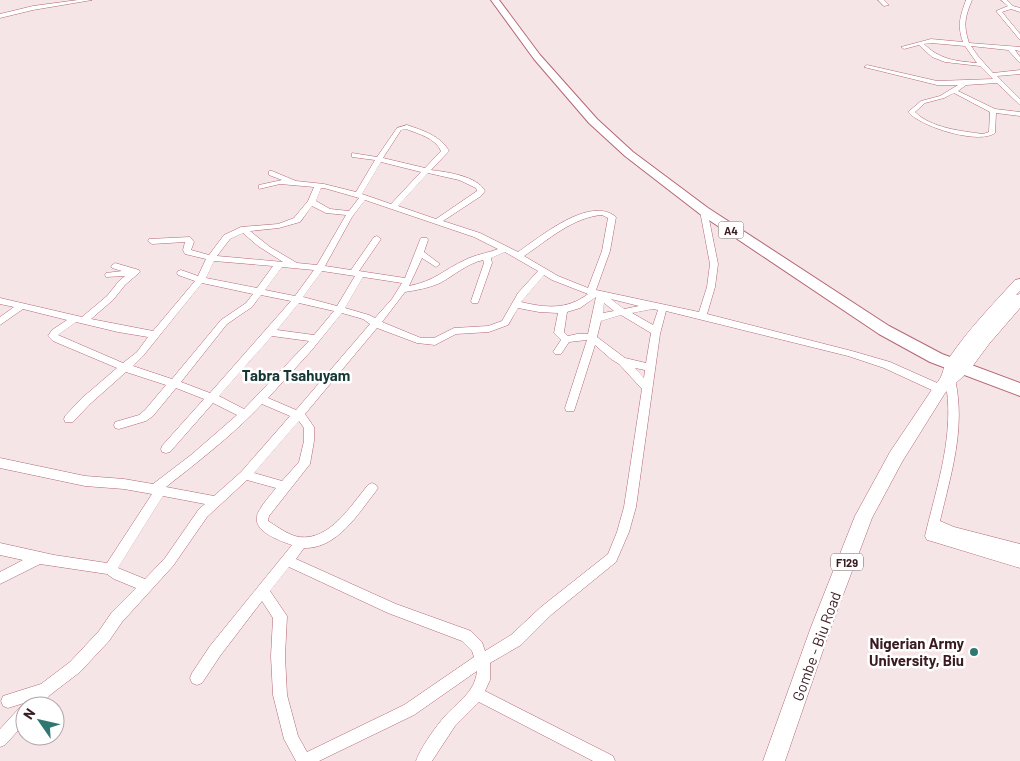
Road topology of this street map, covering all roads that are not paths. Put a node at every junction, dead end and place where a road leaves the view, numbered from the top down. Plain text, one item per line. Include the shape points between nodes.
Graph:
1 (89, 0) edge
2 (495, 0) edge
3 (880, 0) edge
4 (969, 0) edge
5 (1004, 0) edge
6 (886, 6) dead end
7 (1011, 7) junction
8 (1020, 10) edge
9 (0, 16) edge
10 (1020, 38) edge
11 (920, 43) junction
12 (968, 45) junction
13 (904, 47) dead end
14 (1010, 48) junction
15 (1020, 49) edge
16 (1020, 61) edge
17 (980, 65) junction
18 (867, 68) dead end
19 (1020, 72) edge
20 (991, 75) junction
21 (998, 81) junction
22 (964, 83) junction
23 (954, 91) junction
24 (1017, 95) edge
25 (1020, 103) edge
26 (993, 111) junction
27 (1020, 114) edge
28 (354, 155) dead end
29 (380, 158) junction
30 (428, 171) junction
31 (272, 173) dead end
32 (295, 183) junction
33 (262, 186) dead end
34 (318, 186) junction
35 (361, 196) junction
36 (312, 200) junction
37 (392, 207) junction
38 (704, 212) junction
39 (349, 214) junction
40 (438, 221) junction
41 (244, 229) junction
42 (377, 239) dead end
43 (424, 240) dead end
44 (152, 241) dead end
45 (505, 249) junction
46 (420, 253) junction
47 (518, 256) junction
48 (486, 257) junction
49 (211, 258) junction
50 (436, 264) dead end
51 (279, 265) junction
52 (296, 265) junction
53 (115, 266) dead end
54 (320, 268) junction
55 (543, 271) junction
56 (136, 272) junction
57 (357, 272) junction
58 (181, 273) dead end
59 (108, 275) dead end
60 (201, 279) junction
61 (1020, 283) edge
62 (404, 285) junction
63 (260, 292) junction
64 (596, 293) junction
65 (297, 299) junction
66 (1020, 299) edge
67 (2, 301) dead end
68 (475, 301) dead end
69 (516, 304) junction
70 (22, 306) junction
71 (658, 307) junction
72 (339, 310) junction
73 (563, 311) junction
74 (623, 312) junction
75 (702, 316) junction
76 (80, 319) junction
77 (598, 319) junction
78 (0, 322) edge
79 (376, 324) junction
80 (655, 331) junction
81 (270, 332) junction
82 (156, 335) junction
83 (594, 338) junction
84 (316, 339) junction
85 (566, 340) junction
86 (558, 352) dead end
87 (622, 361) junction
88 (650, 367) junction
89 (126, 368) junction
90 (952, 375) junction
91 (175, 383) junction
92 (647, 388) junction
93 (1020, 390) edge
94 (212, 398) junction
95 (260, 399) junction
96 (570, 408) dead end
97 (245, 414) junction
98 (298, 414) junction
99 (69, 419) dead end
100 (119, 425) dead end
101 (166, 449) dead end
102 (0, 463) edge
103 (245, 475) junction
104 (284, 486) junction
105 (372, 488) dead end
106 (157, 490) junction
107 (214, 501) junction
108 (932, 530) junction
109 (300, 544) junction
110 (0, 549) edge
111 (1020, 550) edge
112 (39, 558) junction
113 (288, 561) junction
114 (1020, 562) edge
115 (110, 569) junction
116 (0, 578) edge
117 (146, 585) junction
118 (262, 590) junction
119 (482, 660) junction
120 (197, 678) dead end
121 (45, 690) junction
122 (477, 694) junction
123 (39, 696) edge
124 (8, 701) dead end
125 (15, 723) edge
126 (0, 740) edge
127 (305, 761) edge
128 (423, 761) edge
129 (608, 761) edge
130 (774, 761) edge

1 - 9 street
2 - 38 highway, A4 via 537,57 593,121 629,154
3 - 6 street
4 - 12 street via 961,27
5 - 7 street
7 - 8 street
7 - 10 street via 999,11
11 - 12 street
11 - 13 street
11 - 17 street via 936,58
12 - 14 street
12 - 17 street
14 - 15 street
14 - 16 street
17 - 20 street
18 - 22 street via 937,83
19 - 20 street
20 - 21 street
21 - 22 street
21 - 24 street
22 - 23 street
23 - 26 street
23 - 26 street via 923,102 911,114 928,124 984,136 992,133
24 - 25 street
26 - 27 street
28 - 29 street
29 - 30 street
29 - 30 street via 399,129 407,127 444,147 442,156
29 - 35 street
30 - 37 street
30 - 40 street via 451,174 479,187 481,192
31 - 32 street
32 - 33 street
32 - 34 street
34 - 35 street
34 - 36 street
35 - 37 street
35 - 39 street
36 - 39 street via 323,211
36 - 41 street via 297,220
37 - 40 street
38 - 75 street via 714,264
38 - 90 highway, A4 via 884,330 936,358
39 - 54 street
40 - 45 street
41 - 49 street via 227,237
41 - 52 street via 271,252
42 - 57 street
43 - 46 street
44 - 49 street via 187,239 190,242 188,252
45 - 47 street
45 - 48 street
46 - 50 street
46 - 62 street
47 - 55 street
47 - 64 street via 571,220 599,211 606,212 612,217
48 - 62 street via 469,260 423,286
48 - 68 street via 488,263
49 - 51 street
49 - 60 street
51 - 52 street
51 - 63 street
52 - 54 street
53 - 56 street
54 - 57 street
54 - 65 street
55 - 64 street via 572,286
55 - 69 street
56 - 59 street
56 - 76 street via 122,282 110,298
57 - 62 street
57 - 72 street
58 - 60 street
60 - 63 street
60 - 82 street
61 - 90 main road, F129 via 972,338
62 - 79 street
63 - 65 street
63 - 91 street via 249,305 224,322
64 - 71 street
64 - 73 street via 572,309
64 - 74 street
64 - 77 street
65 - 72 street
65 - 81 street
66 - 90 main road, F129
67 - 70 street
69 - 73 street
69 - 79 street via 505,323 489,329 454,331 435,342 420,341
70 - 76 street
70 - 78 street
71 - 74 street
71 - 75 street
71 - 80 street
72 - 79 street via 366,317
72 - 84 street
73 - 85 street via 559,333
74 - 77 street
74 - 80 street
75 - 90 street via 887,365
76 - 82 street
76 - 89 street via 53,336
77 - 83 street
79 - 98 street
80 - 88 street
81 - 84 street
81 - 94 street
82 - 89 street
83 - 85 street via 580,336
83 - 87 street
83 - 96 street
84 - 95 street
85 - 86 street
87 - 88 street
87 - 92 street
88 - 92 street
89 - 91 street
89 - 99 street
90 - 93 highway, A4
90 - 108 street via 954,432
90 - 130 main road, Gombe - Biu Road / F129 via 896,457 864,516
91 - 94 street
91 - 100 street via 149,413
92 - 119 street via 630,507 612,558 546,611 516,640
94 - 97 street via 224,401
94 - 101 street
95 - 97 street
95 - 98 street
97 - 106 street
98 - 103 street
98 - 104 street via 309,427 306,455 304,464
102 - 106 street via 85,481
103 - 104 street
103 - 107 street
104 - 109 street via 263,514 262,523
105 - 109 street via 329,537 320,542
106 - 107 street
106 - 115 street
107 - 117 street via 169,562
108 - 111 street via 953,532
108 - 114 street
109 - 113 street
110 - 112 street
112 - 115 street
112 - 116 street
113 - 118 street
113 - 119 street via 393,609 466,636 478,647
115 - 117 street
117 - 121 street via 75,667
118 - 120 street
118 - 127 street via 280,616 280,695 291,739
119 - 122 street via 483,680
119 - 127 street via 409,710
121 - 123 street
121 - 124 street
122 - 128 street via 450,721
122 - 129 street
125 - 126 street

